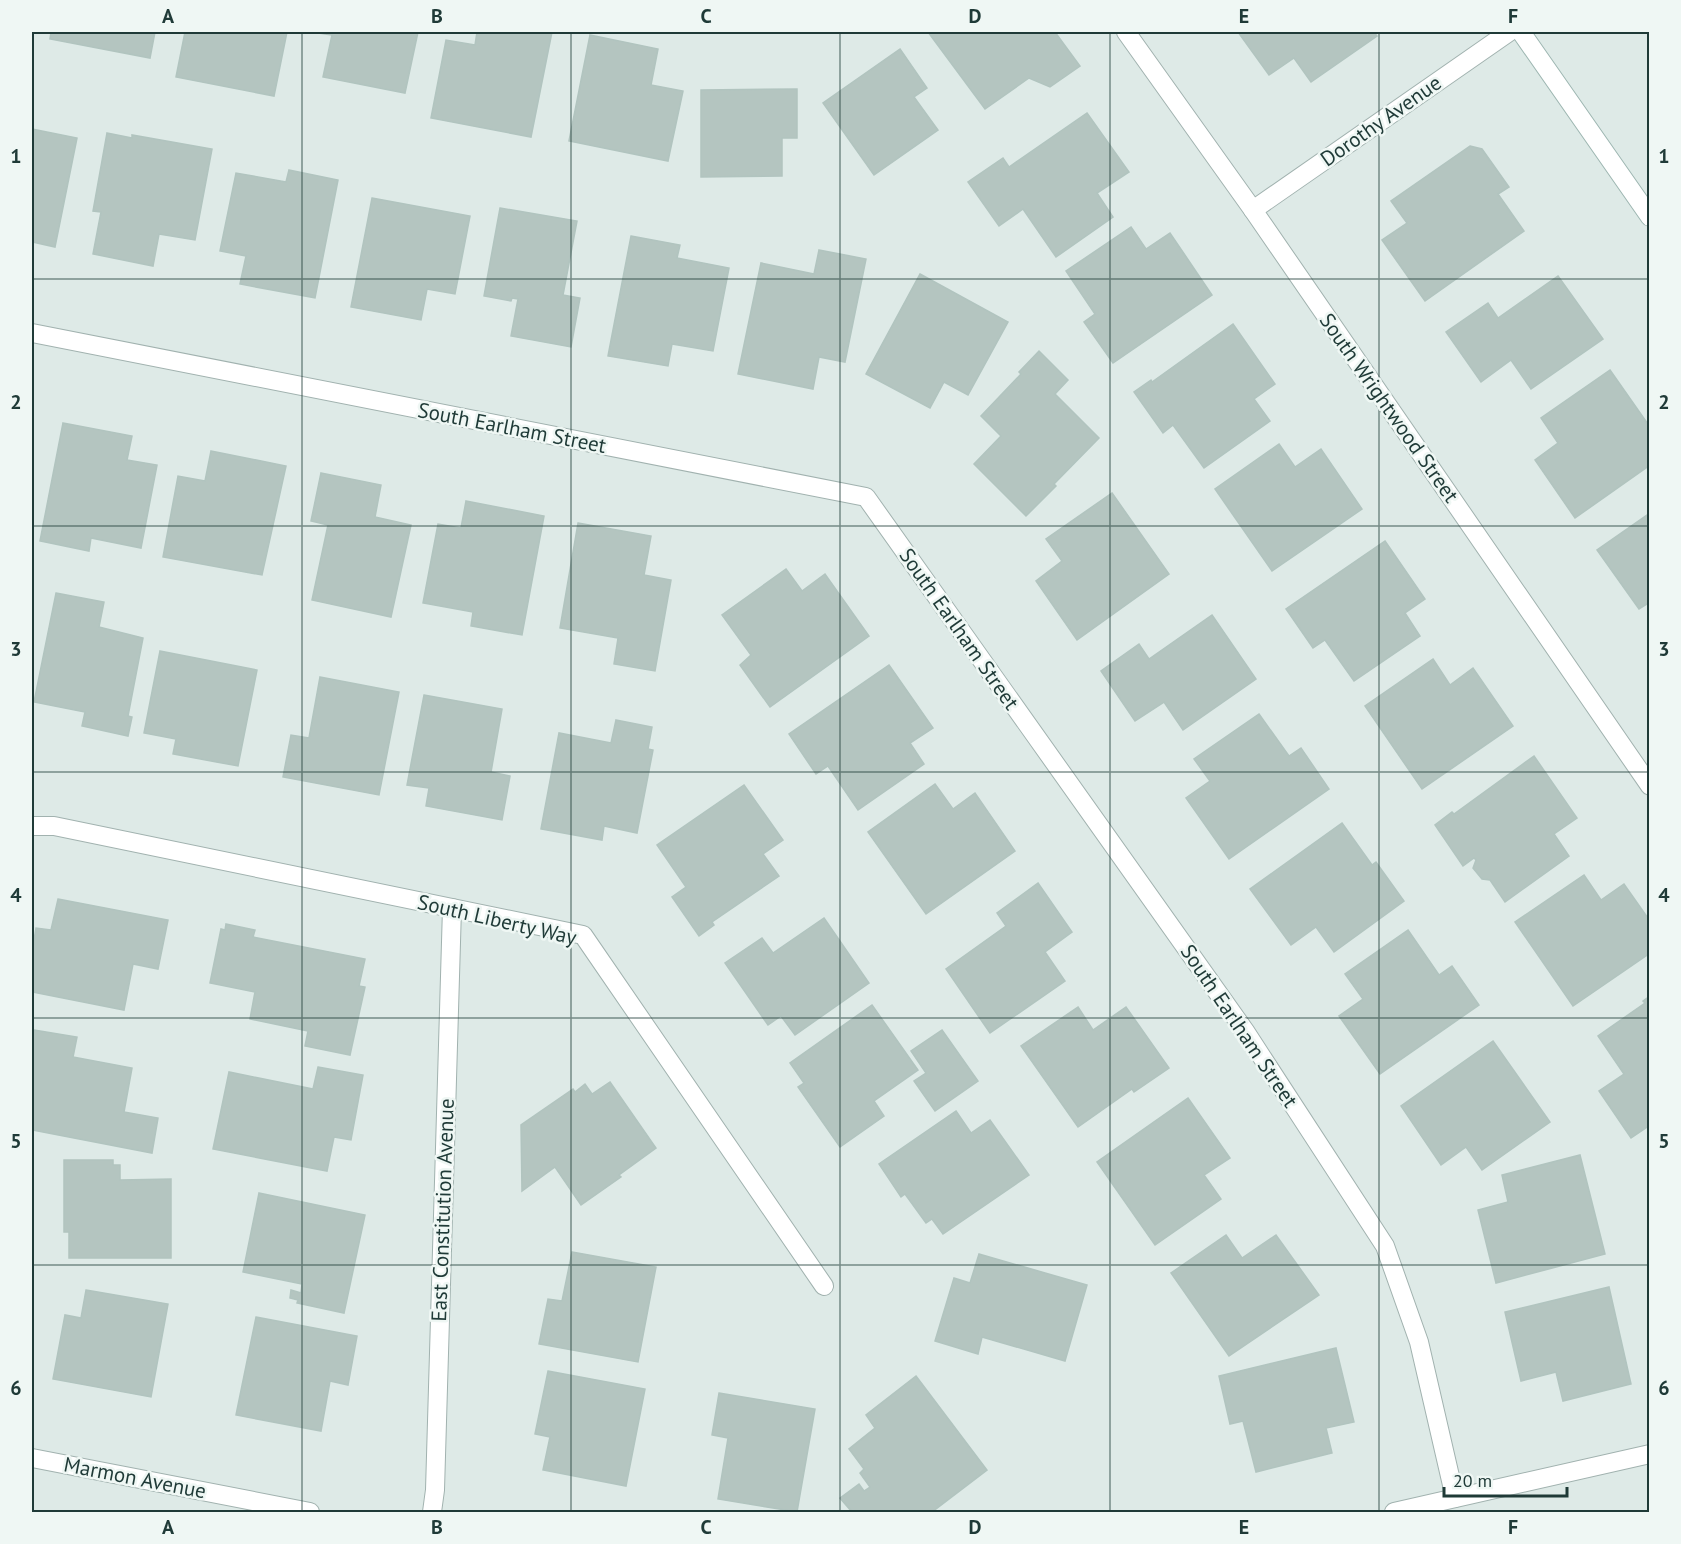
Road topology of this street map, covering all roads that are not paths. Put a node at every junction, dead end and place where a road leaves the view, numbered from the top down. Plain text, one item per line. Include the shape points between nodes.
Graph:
1 (1126, 32) edge
2 (1509, 32) edge
3 (1521, 32) edge
4 (1253, 210) junction
5 (1650, 216) edge
6 (32, 333) edge
7 (1650, 786) edge
8 (32, 826) edge
9 (452, 908) junction
10 (824, 1286) dead end
11 (1650, 1454) edge
12 (32, 1458) edge
13 (1455, 1498) junction
14 (310, 1512) edge
15 (432, 1512) edge
16 (1394, 1512) edge

1 - 4 street, South Wrightwood Street
2 - 4 street, Dorothy Avenue
3 - 5 street
4 - 7 street, South Wrightwood Street
6 - 13 street, South Earlham Street via 866,497 1245,1031 1385,1246 1419,1342
8 - 9 street, South Liberty Way via 54,826
9 - 10 street, South Liberty Way via 583,935
9 - 15 street, East Constitution Avenue
11 - 13 street
12 - 14 street, Marmon Avenue
13 - 16 street

